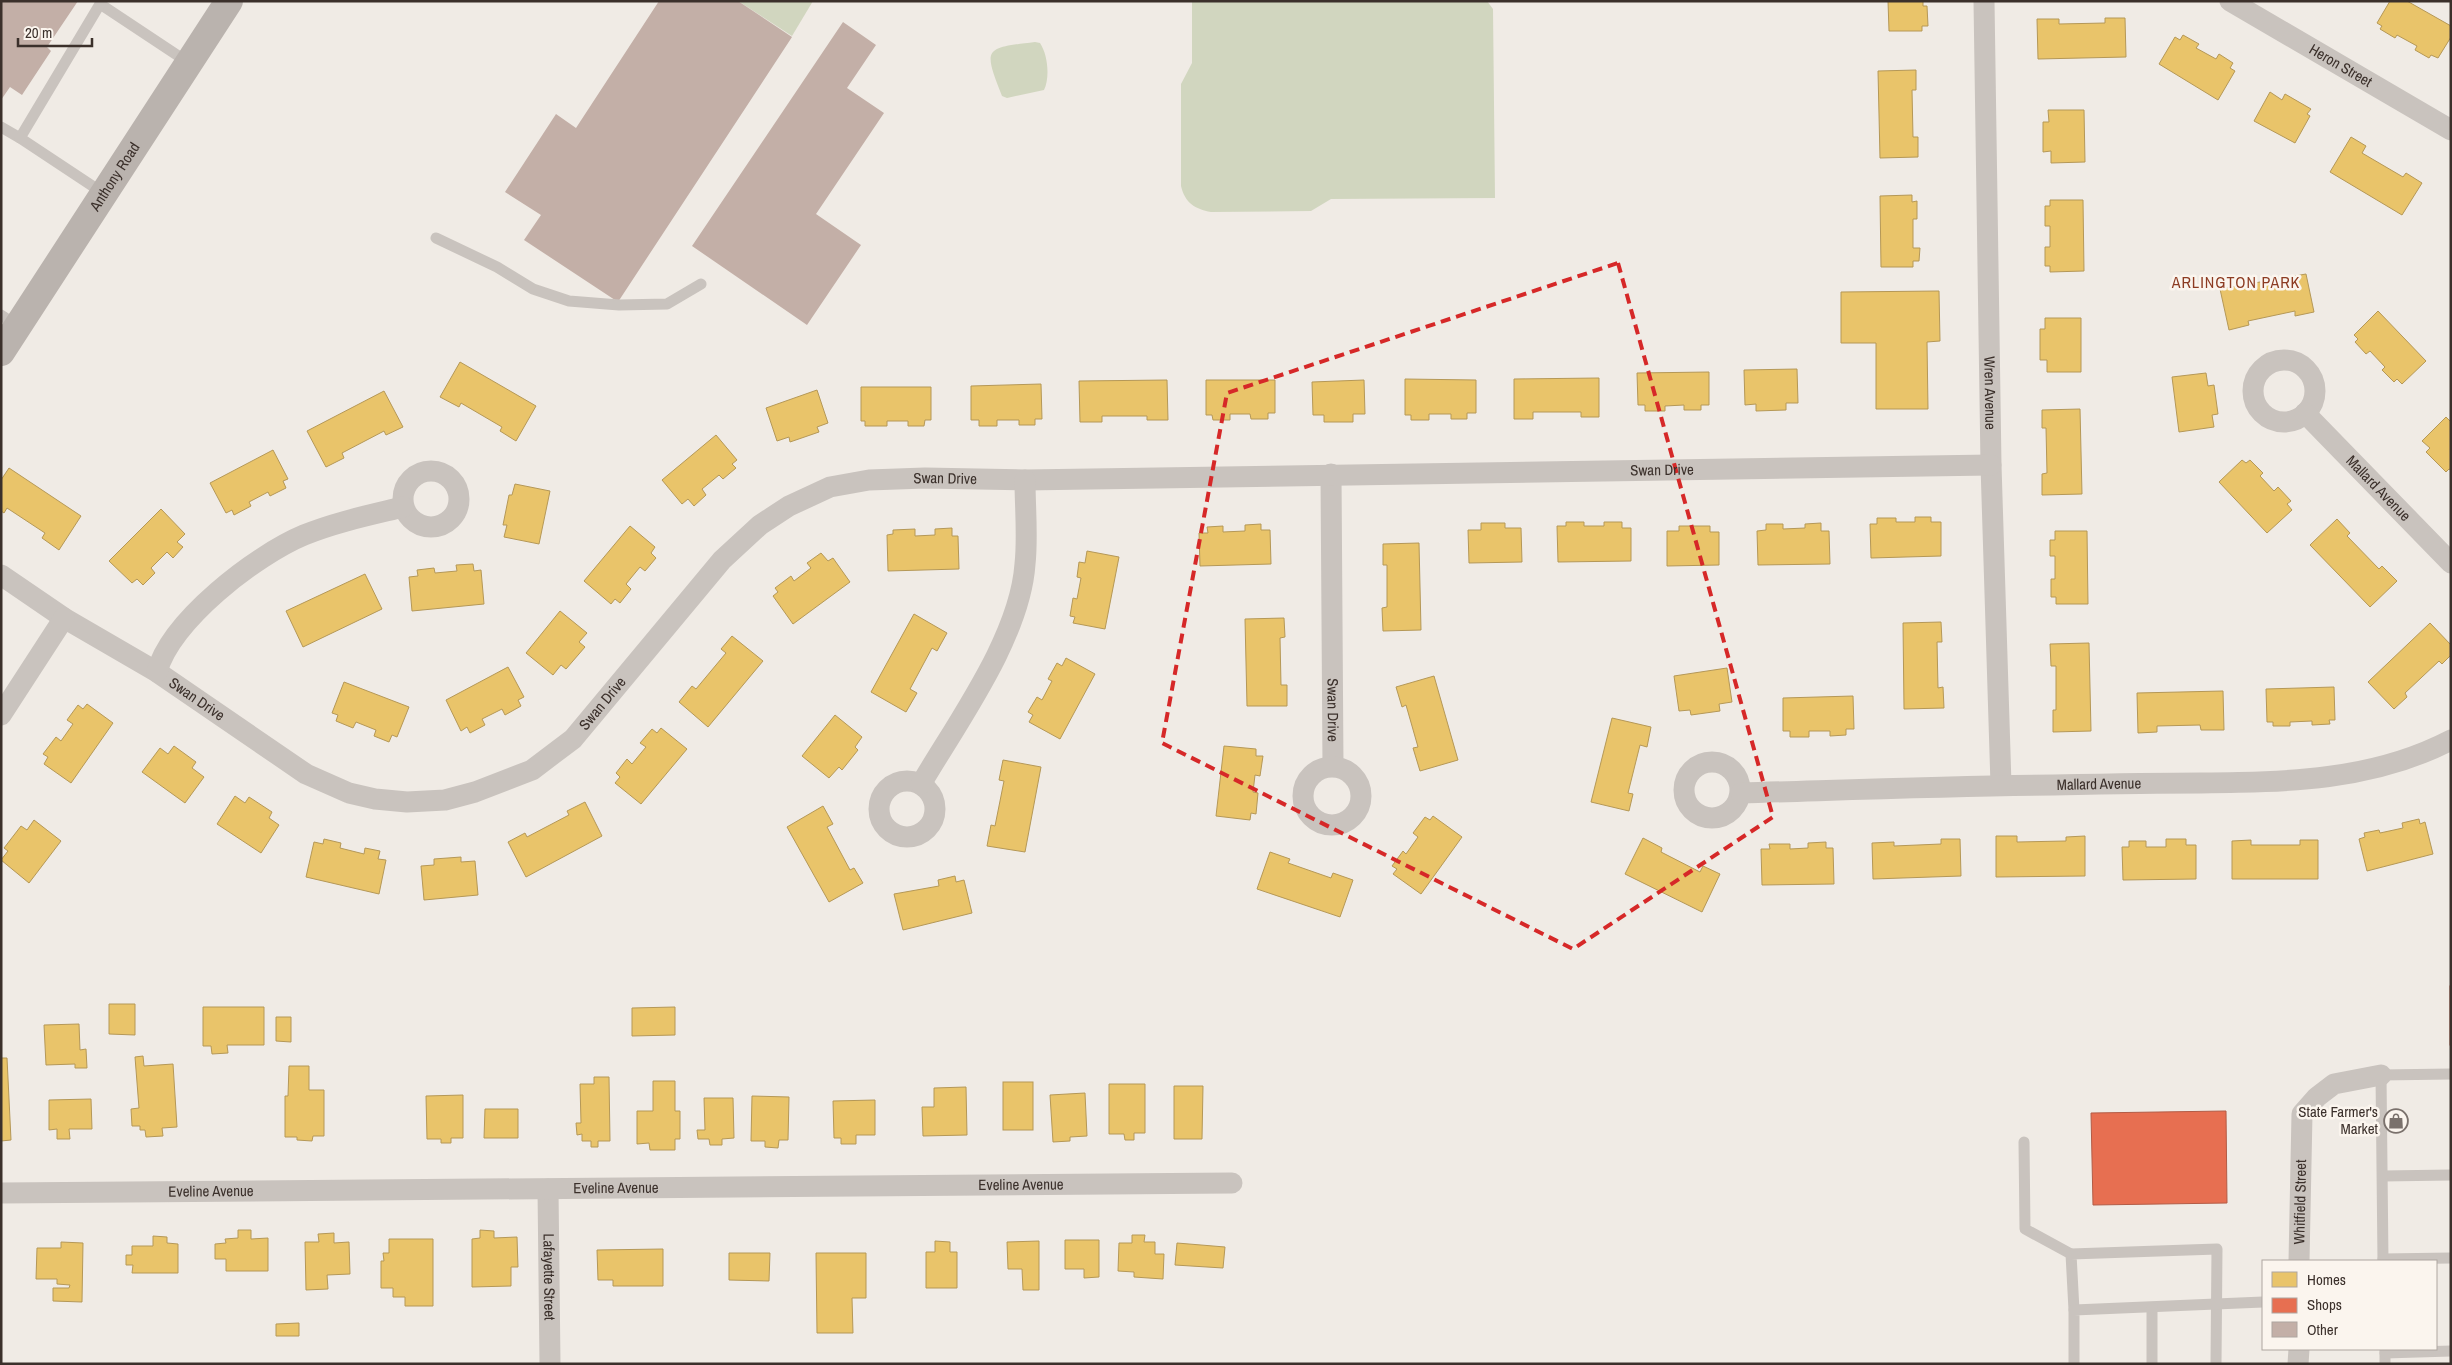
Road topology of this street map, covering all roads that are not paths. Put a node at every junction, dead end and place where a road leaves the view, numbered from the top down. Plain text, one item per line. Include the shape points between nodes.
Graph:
1 (229, 1) edge
2 (1984, 1) edge
3 (2230, 1) edge
4 (101, 3) edge
5 (189, 62) junction
6 (1, 127) edge
7 (2451, 130) edge
8 (20, 138) junction
9 (103, 193) junction
10 (436, 238) dead end
11 (701, 284) dead end
12 (10, 321) edge
13 (1, 352) edge
14 (2305, 413) dead end
15 (1991, 465) junction
16 (1331, 474) junction
17 (1025, 480) junction
18 (403, 507) dead end
19 (2451, 563) edge
20 (1, 576) edge
21 (64, 618) junction
22 (157, 672) junction
23 (1, 714) edge
24 (2451, 740) edge
25 (1333, 766) dead end
26 (921, 784) dead end
27 (2001, 785) junction
28 (1741, 793) dead end
29 (2451, 1074) edge
30 (2381, 1075) junction
31 (2024, 1142) dead end
32 (2451, 1175) edge
33 (2383, 1176) junction
34 (1232, 1183) dead end
35 (548, 1189) junction
36 (1, 1193) edge
37 (2071, 1254) junction
38 (2451, 1258) edge
39 (2300, 1260) edge
40 (2384, 1260) edge
41 (2262, 1302) edge
42 (2218, 1305) junction
43 (2152, 1308) junction
44 (2074, 1310) junction
45 (2298, 1350) edge
46 (2451, 1351) edge
47 (2385, 1355) edge
48 (550, 1364) edge
49 (2074, 1364) edge
50 (2152, 1364) edge
51 (2216, 1364) edge
52 (2298, 1364) edge

1 - 5 street, Anthony Road
2 - 15 street, Wren Avenue
3 - 7 street, Heron Street
4 - 5 lane
4 - 8 lane
5 - 9 street, Anthony Road
6 - 8 lane
8 - 9 lane
9 - 12 street, Anthony Road
10 - 11 lane via 497,267 533,289 569,300 619,305 667,304
12 - 13 street, Anthony Road
14 - 19 street, Mallard Avenue
15 - 16 street, Swan Drive
15 - 27 street, Wren Avenue
16 - 17 street, Swan Drive
16 - 25 street, Swan Drive
17 - 22 street, Swan Drive via 869,480 830,487 789,506 760,525 722,560 573,739 532,770 494,786 445,800 407,802 375,799 306,774
17 - 26 street via 1026,564 1006,638
18 - 22 street, Swan Drive via 334,524 276,549 211,596 168,645
20 - 21 street, Swan Drive
21 - 22 street, Swan Drive
21 - 23 street
24 - 27 street, Mallard Avenue via 2439,747 2365,771 2323,779
27 - 28 street, Mallard Avenue
29 - 30 lane
30 - 33 lane
30 - 39 street, Whitfield Street via 2334,1084 2302,1114
31 - 37 lane via 2025,1229
32 - 33 lane
33 - 40 lane
34 - 35 street, Eveline Avenue
35 - 36 street, Eveline Avenue
35 - 48 street, Lafayette Street
37 - 42 lane via 2217,1249
37 - 44 lane
38 - 40 lane
41 - 42 lane
42 - 43 lane
42 - 51 lane
43 - 44 lane
43 - 50 lane
44 - 49 lane
45 - 52 street
46 - 47 lane

